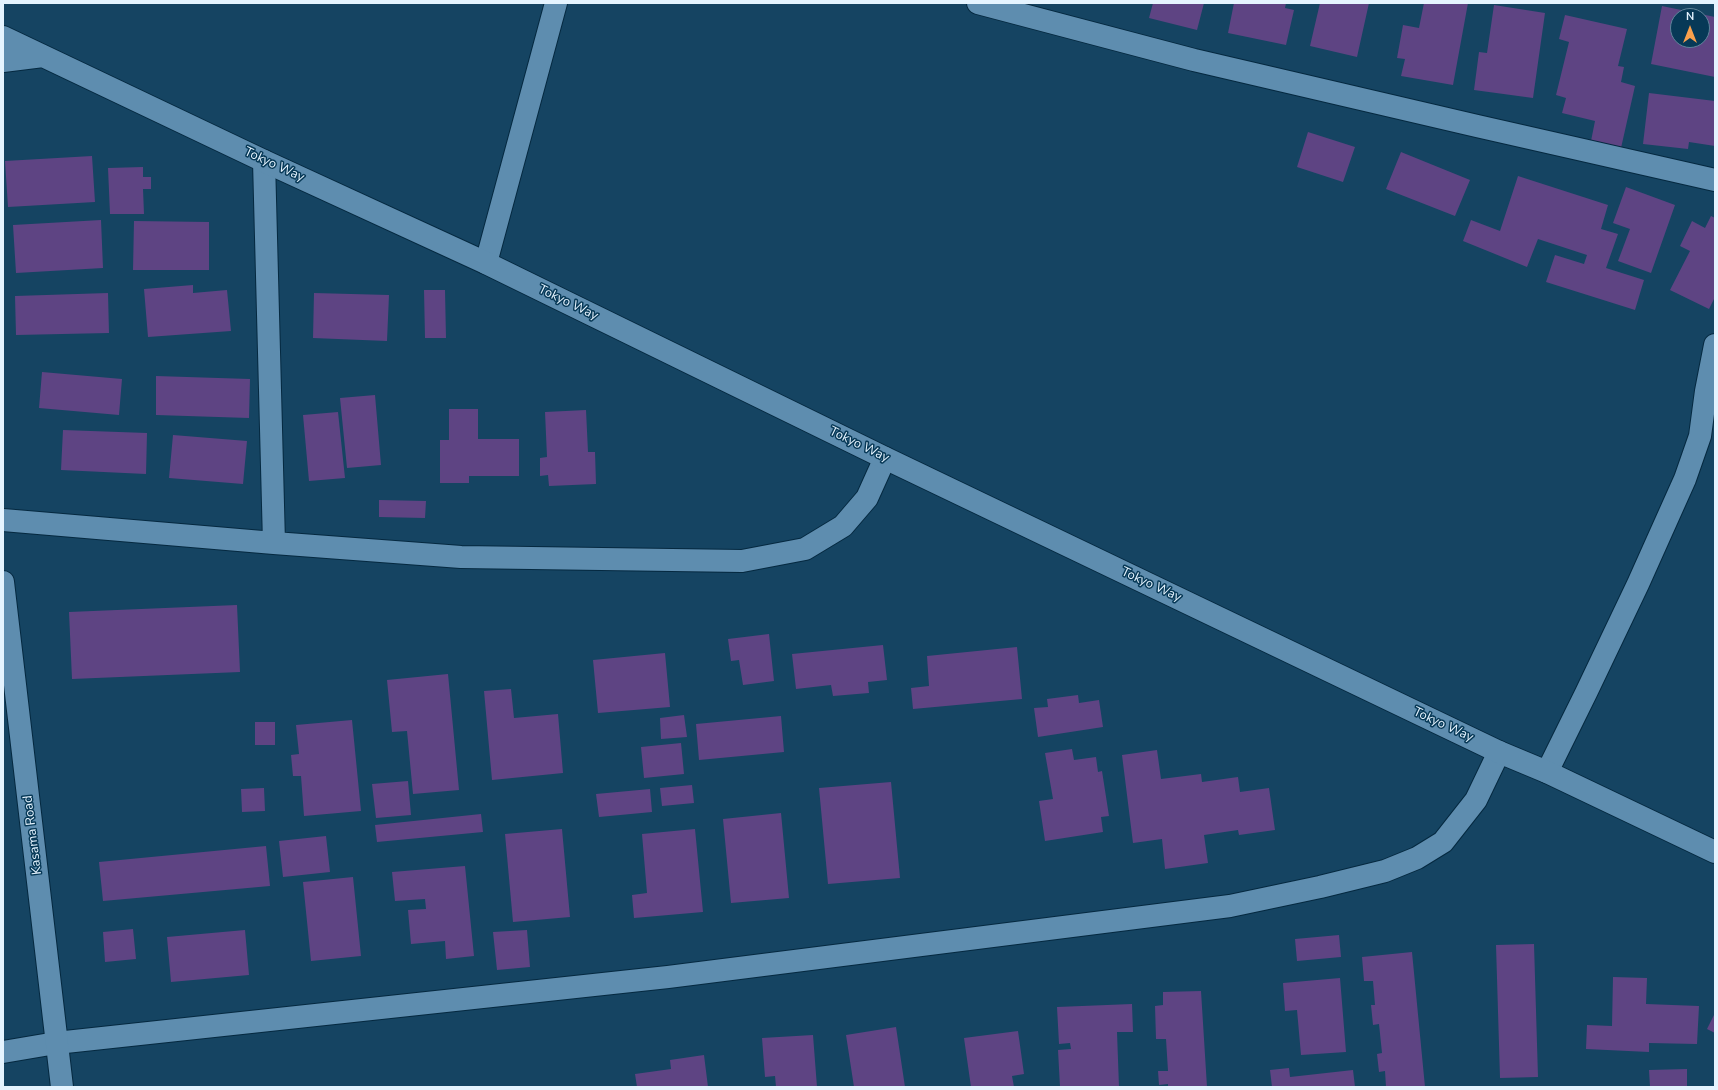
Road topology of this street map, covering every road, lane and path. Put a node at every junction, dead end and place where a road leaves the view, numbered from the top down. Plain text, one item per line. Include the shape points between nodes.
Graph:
1 (556, 3) edge
2 (978, 3) edge
3 (3, 37) edge
4 (43, 56) junction
5 (3, 61) edge
6 (264, 161) junction
7 (1715, 180) edge
8 (486, 263) junction
9 (1715, 345) edge
10 (885, 458) junction
11 (3, 520) edge
12 (274, 544) junction
13 (3, 582) edge
14 (1500, 752) junction
15 (1547, 772) junction
16 (1715, 852) edge
17 (56, 1043) junction
18 (3, 1052) edge
19 (62, 1087) edge

1 - 8 street
2 - 7 street via 1194,60
3 - 4 street, Tokyo Way
4 - 5 street
4 - 6 street, Tokyo Way
6 - 8 street, Tokyo Way
6 - 12 street
8 - 10 street, Tokyo Way
9 - 15 street via 1700,436 1685,479 1635,591
10 - 12 street via 867,498 843,526 805,549 742,561 462,556
10 - 14 street, Tokyo Way
11 - 12 street
13 - 17 street, Kasama Road
14 - 15 street, Tokyo Way
14 - 17 street via 1476,800 1443,842 1417,858 1384,871 1230,906 668,976
15 - 16 street, Tokyo Way
17 - 18 street
17 - 19 street, Kasama Road

